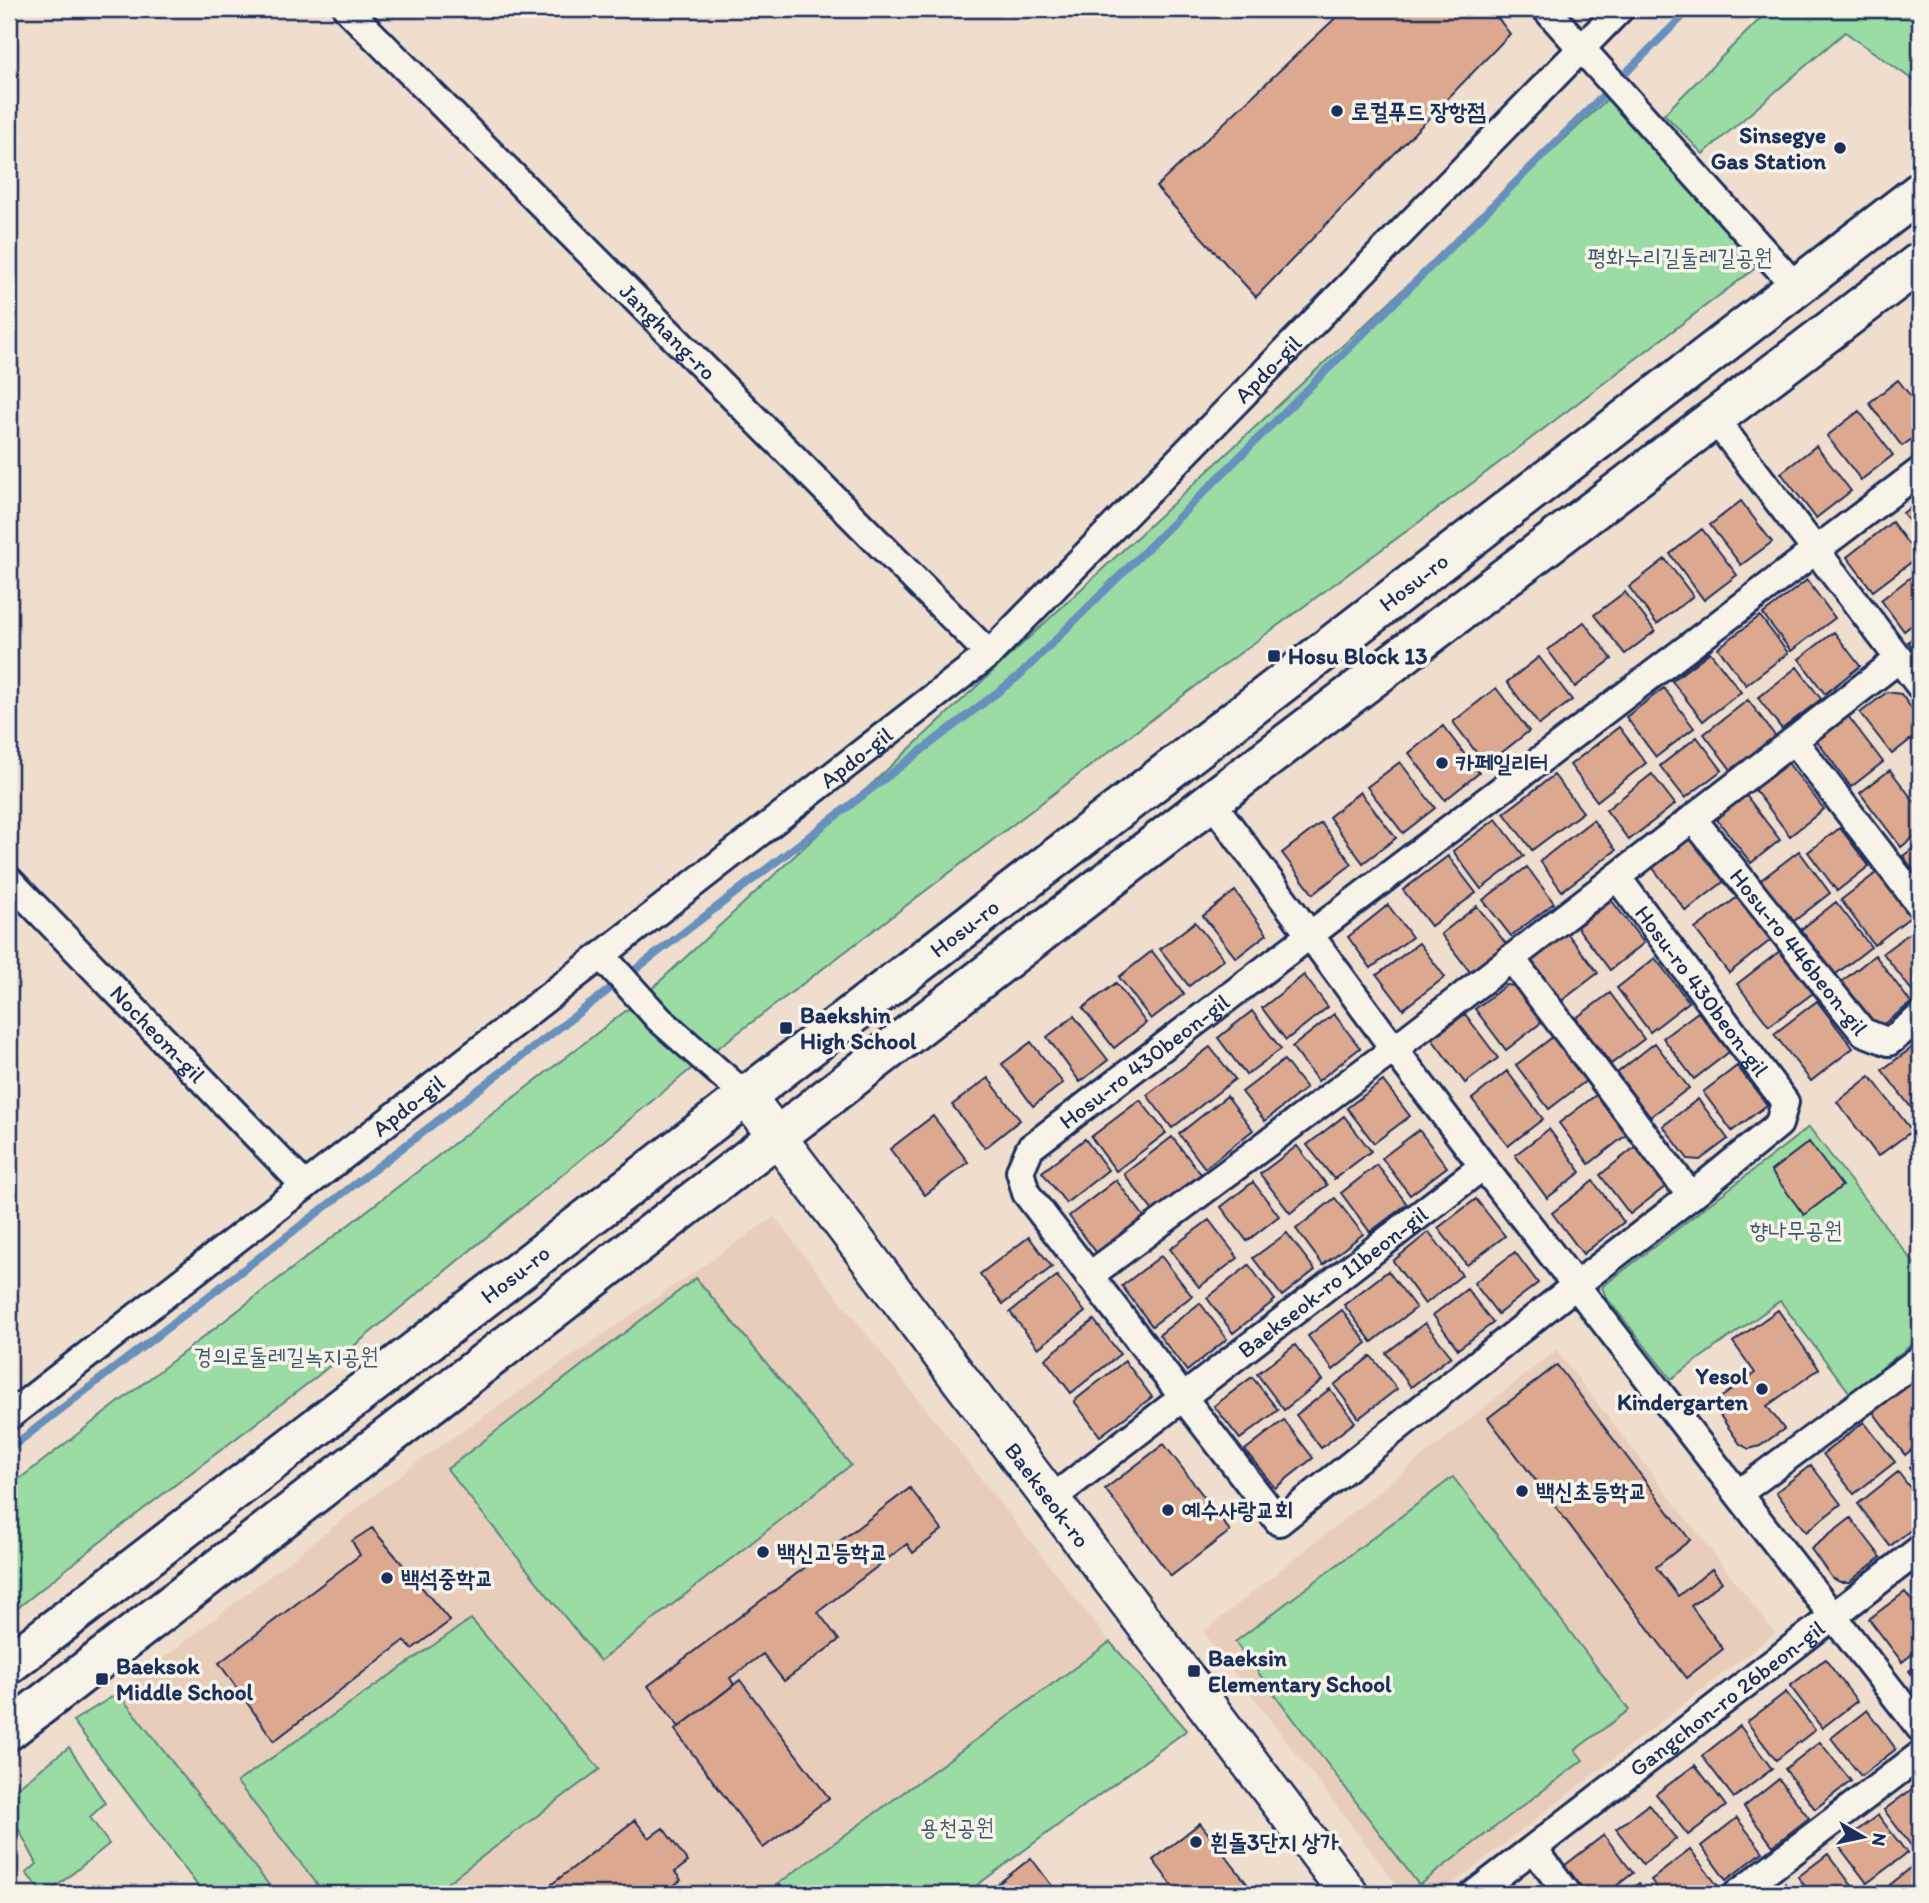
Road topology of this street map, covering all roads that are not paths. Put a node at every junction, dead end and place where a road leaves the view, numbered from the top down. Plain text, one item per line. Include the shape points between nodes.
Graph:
1 (347, 9) edge
2 (1546, 9) edge
3 (1620, 9) edge
4 (1587, 52) junction
5 (1920, 192) edge
6 (1920, 262) edge
7 (1796, 287) junction
8 (1714, 418) junction
9 (1920, 471) edge
10 (1816, 549) junction
11 (989, 654) junction
12 (1899, 659) junction
13 (1920, 686) edge
14 (1794, 741) junction
15 (1211, 801) junction
16 (1693, 819) junction
17 (1617, 877) junction
18 (9, 880) edge
19 (1920, 905) edge
20 (1310, 934) junction
21 (1511, 958) junction
22 (606, 962) junction
23 (1920, 1017) edge
24 (1394, 1049) junction
25 (746, 1096) junction
26 (777, 1137) junction
27 (1483, 1166) junction
28 (304, 1186) junction
29 (1691, 1196) junction
30 (1089, 1276) junction
31 (1576, 1285) junction
32 (1920, 1359) edge
33 (1183, 1399) junction
34 (9, 1416) edge
35 (1739, 1493) junction
36 (1050, 1500) junction
37 (1920, 1549) edge
38 (1835, 1615) junction
39 (9, 1664) edge
40 (1920, 1728) edge
41 (9, 1730) edge
42 (1920, 1755) edge
43 (1534, 1849) junction
44 (1349, 1894) edge
45 (1474, 1894) edge
46 (1568, 1894) edge
47 (1737, 1894) edge

1 - 11 street, Janghang-ro
2 - 4 street
3 - 4 street, Apdo-gil
4 - 7 street
4 - 11 street, Apdo-gil
5 - 7 main road, Hosu-ro
6 - 8 main road
7 - 25 main road, Hosu-ro
8 - 10 street
8 - 15 main road
9 - 10 street
10 - 12 street
10 - 20 street, Hosu-ro 430beon-gil
11 - 22 street, Apdo-gil
12 - 13 street
12 - 14 street
14 - 16 street
14 - 19 street
15 - 20 street
15 - 26 main road
16 - 17 street
16 - 23 street, Hosu-ro 446beon-gil via 1863,1032 1889,1042
17 - 21 street
17 - 29 street, Hosu-ro 430beon-gil via 1785,1101 1779,1124
18 - 28 street, Nocheom-gil
20 - 24 street
20 - 30 street, Hosu-ro 430beon-gil via 1030,1148 1020,1171 1026,1193
21 - 24 street
21 - 29 street
22 - 25 street via 641,1001
22 - 28 street, Apdo-gil
24 - 27 street
24 - 30 street
25 - 26 main road, Baekseok-ro
25 - 39 main road, Hosu-ro
26 - 36 main road, Baekseok-ro
26 - 41 main road
27 - 31 street
27 - 33 street, Baekseok-ro 11beon-gil
28 - 34 street, Apdo-gil
29 - 31 street, Hosu-ro 430beon-gil
30 - 33 street
31 - 33 street, Hosu-ro 430beon-gil via 1279,1522
31 - 35 street
32 - 35 street
33 - 36 street, Baekseok-ro 11beon-gil
35 - 38 street
36 - 44 main road, Baekseok-ro
37 - 38 street, Gangchon-ro 26beon-gil
38 - 40 street
38 - 43 street, Gangchon-ro 26beon-gil
42 - 47 street
43 - 45 street, Gangchon-ro 26beon-gil
43 - 46 street

